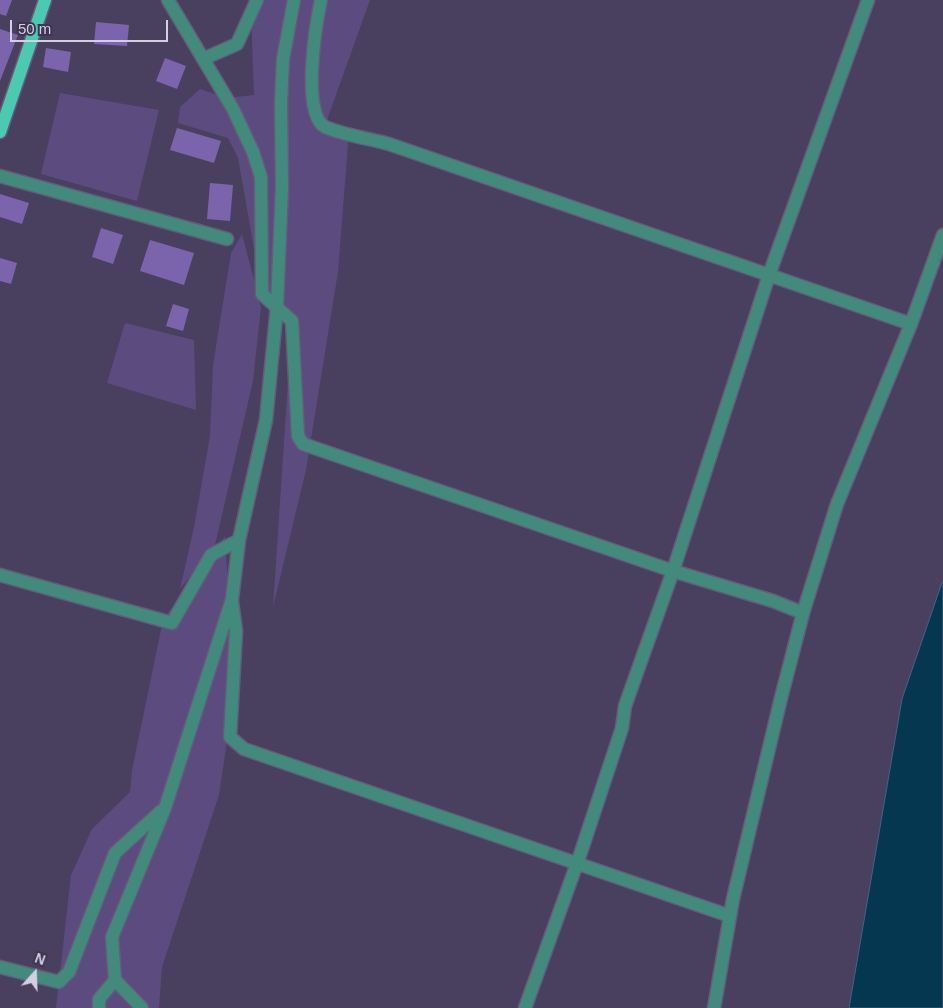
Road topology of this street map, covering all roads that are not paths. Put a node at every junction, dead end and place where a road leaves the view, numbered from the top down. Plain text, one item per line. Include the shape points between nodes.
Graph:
1 (45, 0) edge
2 (168, 0) edge
3 (256, 0) edge
4 (262, 0) edge
5 (294, 0) edge
6 (321, 0) edge
7 (868, 0) edge
8 (242, 35) junction
9 (203, 59) junction
10 (0, 132) edge
11 (0, 176) edge
12 (943, 235) edge
13 (227, 238) dead end
14 (769, 275) junction
15 (277, 306) junction
16 (910, 324) junction
17 (239, 540) junction
18 (673, 571) junction
19 (0, 575) edge
20 (232, 599) junction
21 (803, 613) junction
22 (164, 808) junction
23 (577, 863) junction
24 (730, 916) junction
25 (0, 967) edge
26 (115, 980) junction
27 (99, 1008) edge
28 (142, 1008) edge
29 (525, 1008) edge
30 (714, 1008) edge

1 - 10 main road
2 - 9 street
3 - 8 street
4 - 8 street
5 - 15 street via 283,59 281,94 282,187
6 - 14 street via 312,69 316,117 324,126 396,147
7 - 14 street
8 - 9 street via 237,44
9 - 15 street via 233,109 261,177 262,294
11 - 13 street
12 - 16 street
14 - 16 street
14 - 18 street
15 - 17 street via 266,420
15 - 18 street via 292,321 298,436 304,444
16 - 21 street via 837,504
17 - 19 street via 211,555 172,623
17 - 20 street
18 - 21 street
18 - 23 street via 625,706 622,728
20 - 22 street
20 - 23 street via 236,631 230,737 244,749
21 - 24 street
22 - 25 street via 115,853 69,972 59,982
22 - 26 street via 112,936
23 - 24 street
23 - 29 street
24 - 30 street
26 - 27 street via 100,999
26 - 28 street

